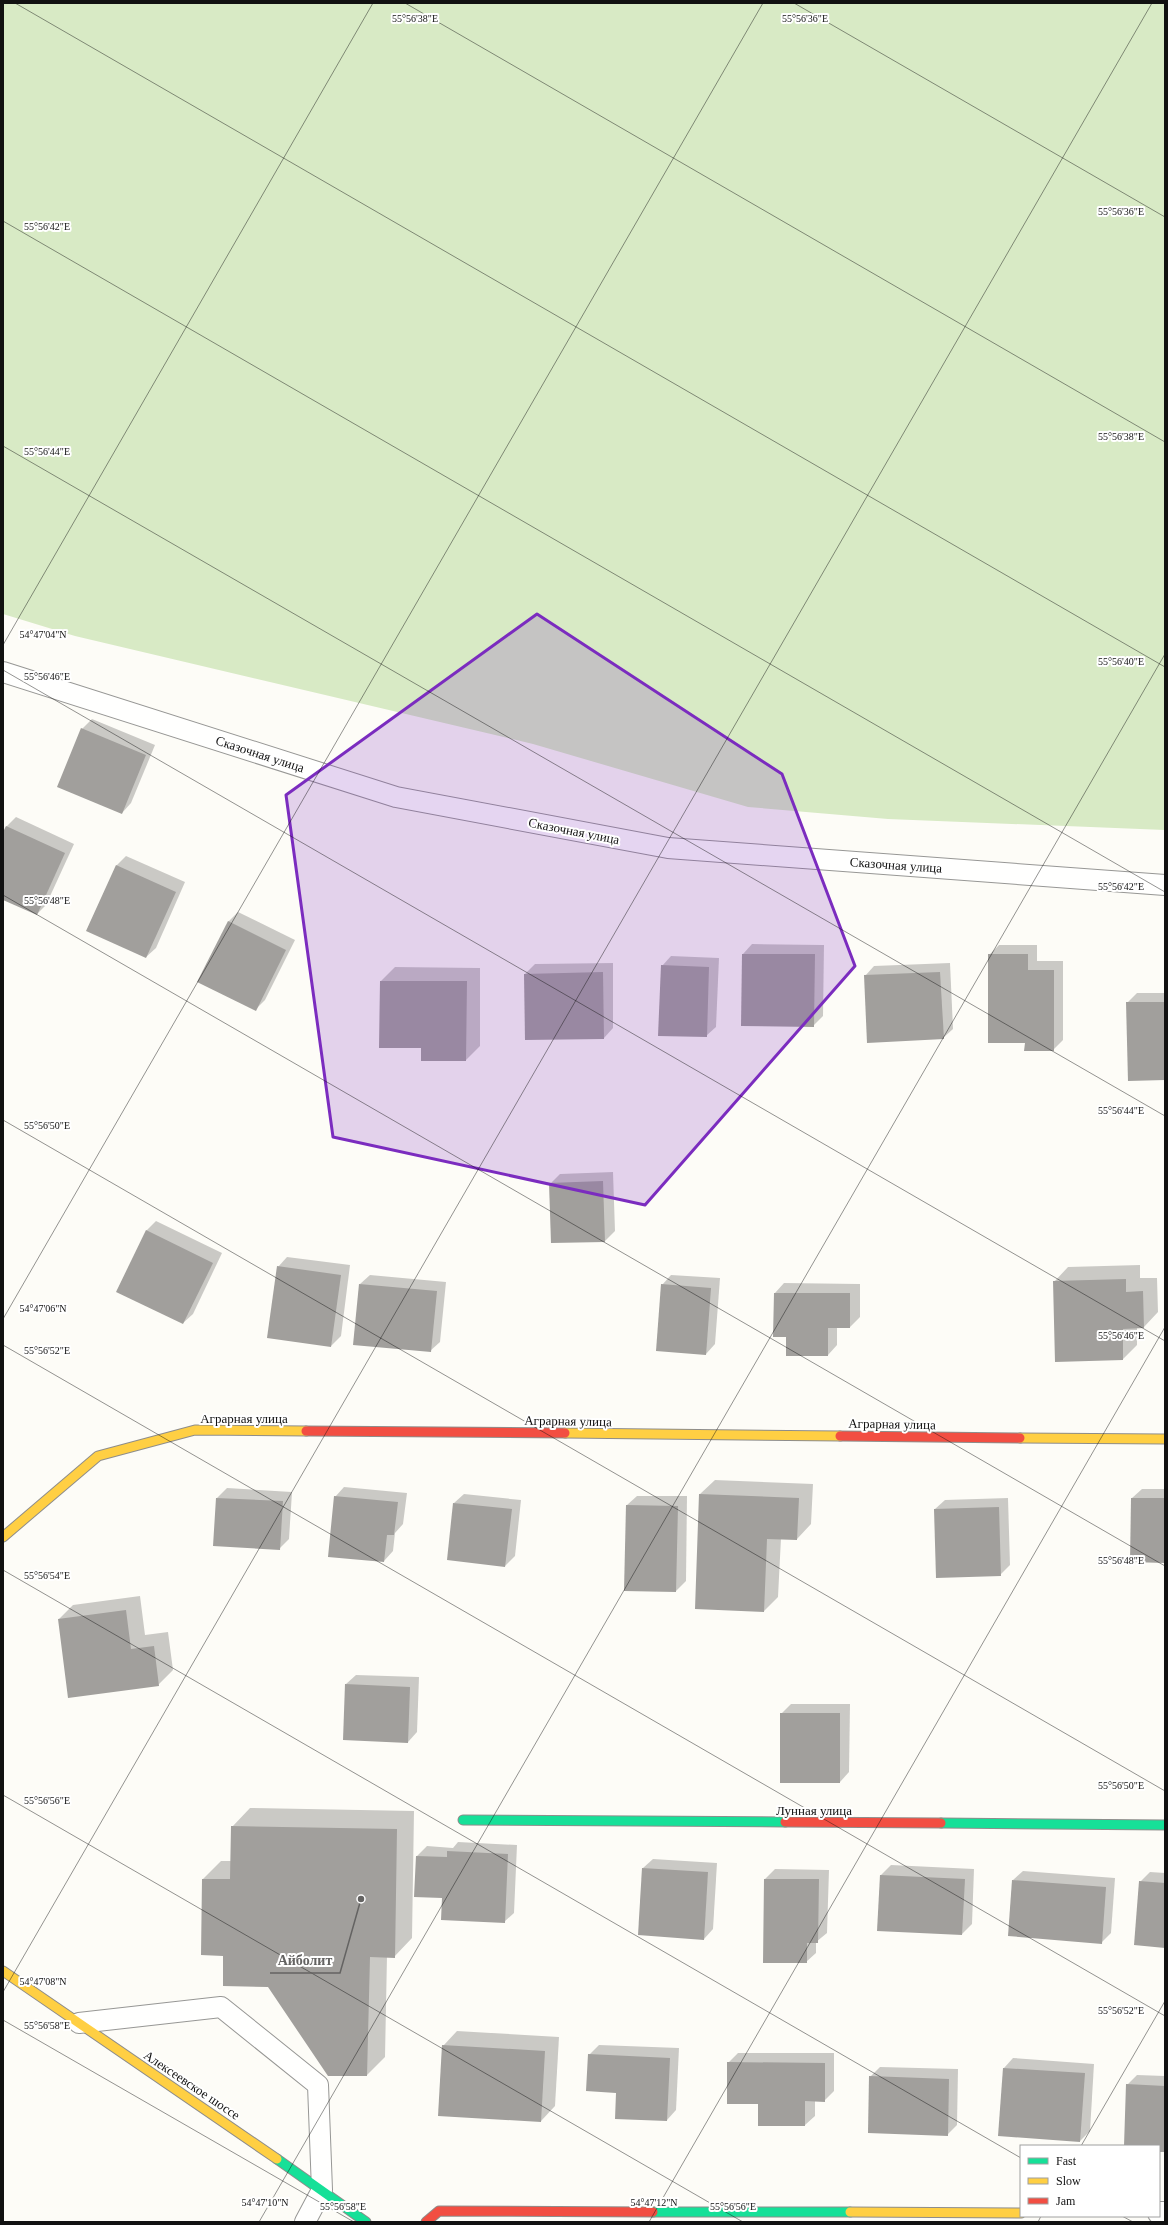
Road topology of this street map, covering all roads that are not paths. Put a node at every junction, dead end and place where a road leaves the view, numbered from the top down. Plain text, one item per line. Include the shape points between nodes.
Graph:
1 (3, 672) edge
2 (1165, 885) edge
3 (1165, 1439) edge
4 (3, 1537) edge
5 (462, 1820) dead end
6 (1165, 1825) edge
7 (3, 1971) edge
8 (79, 2023) junction
9 (322, 2190) junction
10 (1020, 2213) edge
11 (305, 2222) edge
12 (366, 2222) edge
13 (426, 2222) edge

1 - 2 lane, Сказочная улица via 396,797 660,847
3 - 4 street, Аграрная улица via 196,1430 98,1456
5 - 6 street, Лунная улица
7 - 8 street, Алексеевское шоссе
8 - 9 street, Алексеевское шоссе
8 - 9 lane via 222,2008 318,2085
9 - 11 lane
9 - 12 street, Алексеевское шоссе
10 - 13 street via 439,2211

